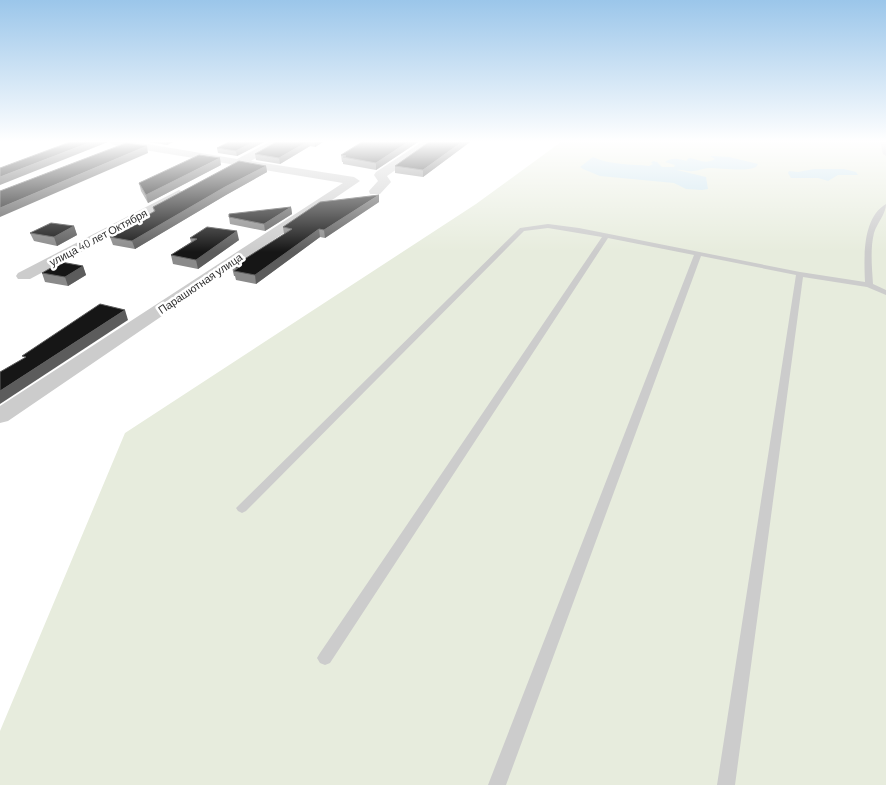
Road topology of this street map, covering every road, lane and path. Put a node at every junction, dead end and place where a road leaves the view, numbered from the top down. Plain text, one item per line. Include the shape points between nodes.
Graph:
1 (340, 179) edge
2 (383, 179) edge
3 (188, 190) edge
4 (376, 191) dead end
5 (886, 206) edge
6 (606, 236) junction
7 (698, 254) junction
8 (800, 274) junction
9 (24, 276) dead end
10 (869, 285) junction
11 (886, 293) edge
12 (0, 416) edge
13 (242, 508) dead end
14 (325, 658) dead end
15 (497, 785) edge
16 (726, 785) edge

1 - 12 street, Парашютная улица via 354,181
2 - 4 street via 385,182
3 - 9 street, улица 40 лет Октября
5 - 10 lane via 867,243
6 - 7 lane
6 - 13 lane via 548,226 522,229
6 - 14 lane
7 - 8 lane
7 - 15 lane
8 - 10 lane
8 - 16 lane
10 - 11 lane

